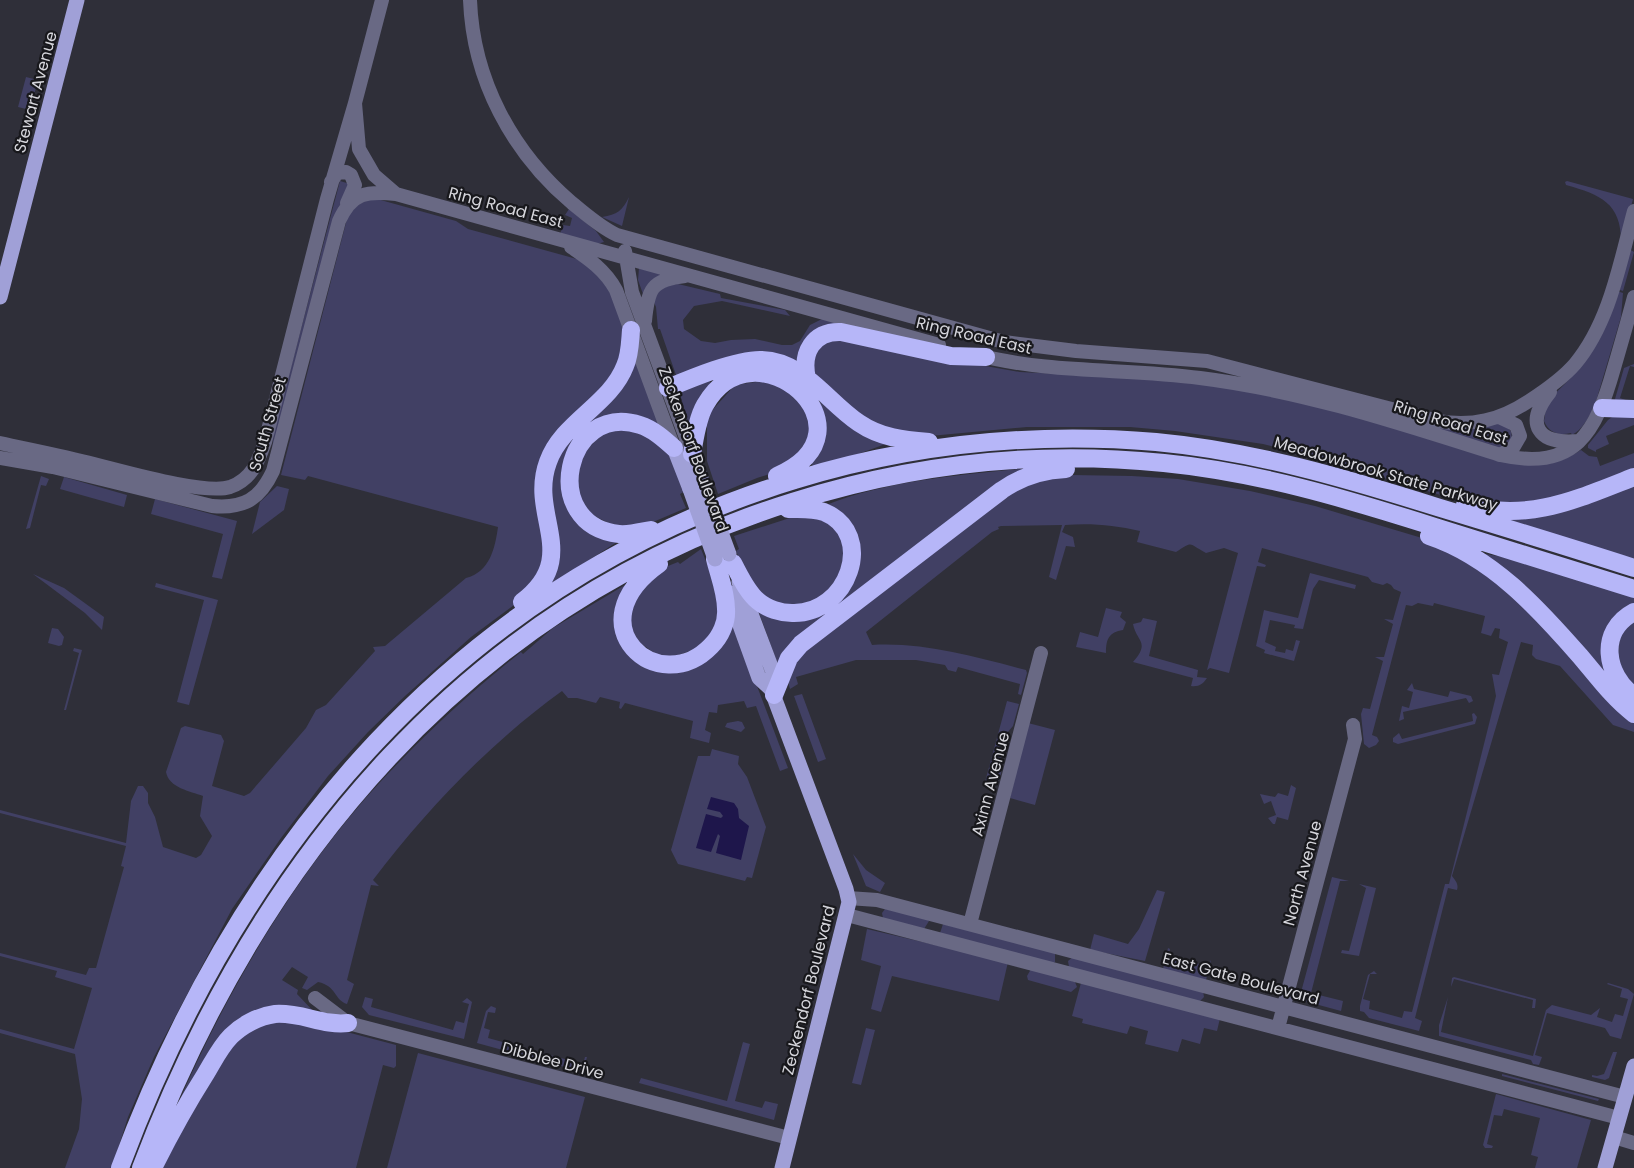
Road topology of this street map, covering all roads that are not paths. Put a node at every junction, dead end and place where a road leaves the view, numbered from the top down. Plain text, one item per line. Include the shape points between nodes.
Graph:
1 (77, 0) edge
2 (382, 0) edge
3 (470, 0) edge
4 (355, 103) junction
5 (331, 182) junction
6 (396, 194) junction
7 (345, 207) junction
8 (1634, 213) edge
9 (626, 237) junction
10 (559, 239) junction
11 (626, 257) junction
12 (691, 276) junction
13 (0, 297) edge
14 (1634, 297) edge
15 (638, 328) junction
16 (986, 357) junction
17 (1251, 368) junction
18 (1563, 376) junction
19 (807, 378) junction
20 (1241, 384) junction
21 (668, 388) junction
22 (1602, 408) junction
23 (1634, 409) edge
24 (1499, 417) junction
25 (1579, 441) junction
26 (0, 443) edge
27 (970, 444) junction
28 (674, 448) junction
29 (692, 454) junction
30 (1500, 455) junction
31 (0, 458) edge
32 (1127, 460) junction
33 (257, 463) junction
34 (1634, 477) edge
35 (269, 480) junction
36 (697, 487) junction
37 (228, 488) junction
38 (1395, 494) junction
39 (735, 500) junction
40 (232, 507) junction
41 (768, 509) junction
42 (1380, 510) junction
43 (673, 526) junction
44 (697, 537) junction
45 (726, 559) junction
46 (1634, 568) edge
47 (1634, 589) edge
48 (1634, 612) edge
49 (484, 642) junction
50 (1041, 653) dead end
51 (772, 692) junction
52 (1634, 696) edge
53 (1634, 714) edge
54 (1353, 725) dead end
55 (848, 898) junction
56 (847, 915) junction
57 (936, 915) junction
58 (970, 924) junction
59 (930, 938) junction
60 (1065, 949) junction
61 (1059, 971) junction
62 (315, 998) dead end
63 (1284, 1006) junction
64 (348, 1023) junction
65 (1278, 1028) junction
66 (1634, 1066) edge
67 (1625, 1096) junction
68 (1620, 1118) junction
69 (1614, 1137) junction
70 (789, 1138) junction
71 (1634, 1143) edge
72 (120, 1168) edge
73 (141, 1168) edge
74 (153, 1168) edge
75 (782, 1168) edge
76 (1605, 1168) edge

1 - 13 main road, Stewart Avenue
2 - 4 street, South Street
3 - 9 street, Ring Road East via 481,64 501,115 524,154 554,186 603,227
4 - 5 street, South Street
4 - 6 street via 360,149 374,175
5 - 7 street, South Street via 340,172 353,178 354,188
5 - 33 street, South Street
6 - 7 street via 359,195
6 - 10 street, Ring Road East
7 - 35 street, South Street
8 - 18 street via 1602,317 1586,348
9 - 11 street, Zeckendorf Boulevard
9 - 17 street, Ring Road East via 1004,342
10 - 11 street, Ring Road East
10 - 15 street, Zeckendorf Boulevard via 608,277
11 - 12 street, Ring Road East
11 - 15 street, Zeckendorf Boulevard
12 - 15 street via 667,279 652,287
12 - 16 street, Ring Road East
14 - 22 street, Ring Road East
15 - 21 street, Zeckendorf Boulevard
15 - 28 street, Zeckendorf Boulevard
15 - 49 highway via 619,378 564,436 548,462 543,487 552,550 546,576
16 - 19 highway via 951,356 831,332 808,348
16 - 20 street, Ring Road East via 1032,366
17 - 20 street
17 - 24 street, Ring Road East via 1438,421 1473,423
18 - 24 street, Ring Road East
18 - 25 street via 1541,402 1536,423 1551,440
19 - 21 highway via 783,364 753,361
19 - 27 highway via 851,417 881,435
20 - 30 street, Ring Road East via 1337,405
21 - 29 street, Zeckendorf Boulevard
22 - 23 highway
22 - 25 street, Ring Road East
24 - 30 street via 1516,425 1520,436 1513,447
25 - 30 street, Ring Road East via 1558,455 1542,459
26 - 37 street via 182,484
27 - 38 highway, Meadowbrook State Parkway via 1091,439 1193,446 1287,463
27 - 39 highway, Meadowbrook State Parkway via 852,464
28 - 36 main road, Zeckendorf Boulevard
28 - 43 highway via 640,425 612,424 592,433 579,447 569,476 576,506 600,528 627,534
29 - 36 main road, Zeckendorf Boulevard
29 - 39 highway via 703,409 713,393 729,381 749,374 770,375 788,381 804,394 817,422 809,454 796,468
31 - 40 street via 212,507
32 - 41 highway via 1056,458 953,466 851,485
32 - 42 highway via 1247,475
32 - 51 highway via 1037,473 1002,490 796,648
33 - 35 street via 258,478 263,482
33 - 37 street, South Street via 246,478
34 - 38 highway via 1564,504 1512,512
35 - 40 street, South Street via 252,501
36 - 45 main road, Zeckendorf Boulevard, bridge
37 - 40 street via 223,497
38 - 46 highway, Meadowbrook State Parkway
39 - 43 highway, Meadowbrook State Parkway
41 - 44 highway
41 - 45 highway via 815,510 839,523 851,551 850,570 842,588 813,610 778,611 752,596
42 - 47 highway
42 - 53 highway via 1464,551 1505,580 1540,612
43 - 49 highway, Meadowbrook State Parkway via 568,583
44 - 45 highway via 647,573 628,594 622,610 623,627 638,653 659,663 675,664 698,657 713,644 723,628
44 - 73 highway via 603,585 511,646 430,715 370,777 315,845 247,945 185,1060
45 - 51 main road, Zeckendorf Boulevard via 759,678
48 - 52 highway via 1615,632 1609,654 1615,674
49 - 72 highway, Meadowbrook State Parkway via 385,732 339,783 277,864 239,920 188,1010 145,1102
50 - 58 street, Axinn Avenue
51 - 55 main road, Zeckendorf Boulevard
54 - 63 street, North Avenue via 1355,739
55 - 56 main road, Zeckendorf Boulevard
55 - 57 street, East Gate Boulevard via 872,898
56 - 59 street
56 - 70 main road, Zeckendorf Boulevard
57 - 58 street, East Gate Boulevard
57 - 59 street
58 - 60 street, East Gate Boulevard
59 - 61 street
60 - 61 street
60 - 63 street, East Gate Boulevard
61 - 65 street
62 - 64 street, Dibblee Drive
63 - 65 street, North Avenue
63 - 67 street, East Gate Boulevard
64 - 70 street, Dibblee Drive
64 - 74 highway via 331,1024 294,1014 277,1014 240,1028 214,1060
65 - 68 street
66 - 67 main road
67 - 68 main road
68 - 69 main road
69 - 71 street
69 - 76 main road
70 - 75 main road, Zeckendorf Boulevard

